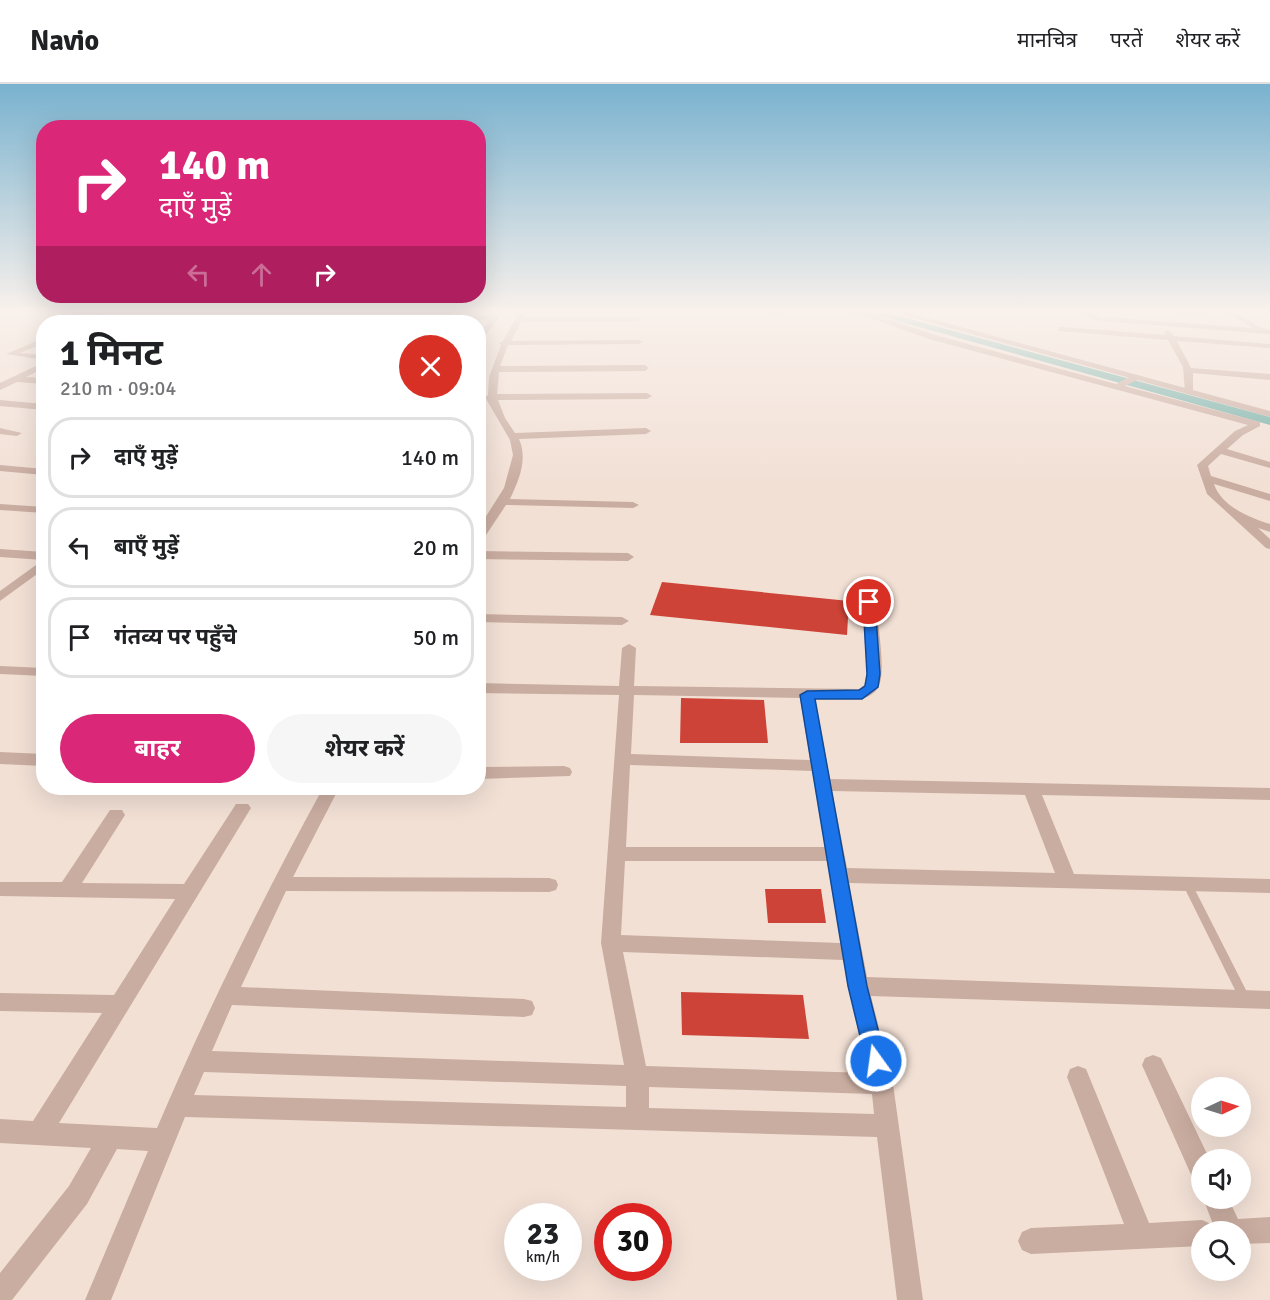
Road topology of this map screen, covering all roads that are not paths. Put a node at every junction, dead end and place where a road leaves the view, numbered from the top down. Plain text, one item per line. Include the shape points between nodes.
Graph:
1 (36, 368) edge
2 (645, 368) dead end
3 (1068, 368) edge
4 (1083, 368) edge
5 (495, 369) joint
6 (1189, 370) joint
7 (1270, 377) edge
8 (0, 378) edge
9 (15, 379) junction
10 (36, 380) edge
11 (1127, 381) junction
12 (0, 387) edge
13 (1189, 387) junction
14 (647, 396) dead end
15 (490, 397) junction
16 (0, 403) edge
17 (36, 406) edge
18 (1270, 414) edge
19 (1257, 424) junction
20 (1270, 428) edge
21 (0, 431) edge
22 (646, 431) dead end
23 (17, 433) dead end
24 (513, 436) junction
25 (1220, 450) junction
26 (1270, 465) edge
27 (0, 468) edge
28 (36, 471) edge
29 (1206, 478) junction
30 (1270, 498) edge
31 (502, 502) junction
32 (633, 505) dead end
33 (0, 507) edge
34 (36, 509) edge
35 (1236, 517) junction
36 (486, 526) edge
37 (1270, 528) edge
38 (1270, 546) edge
39 (0, 553) edge
40 (36, 555) edge
41 (486, 555) edge
42 (628, 557) dead end
43 (36, 568) edge
44 (0, 597) edge
45 (869, 602) dead end
46 (486, 618) edge
47 (622, 621) dead end
48 (629, 648) dead end
49 (0, 670) edge
50 (36, 672) edge
51 (486, 688) edge
52 (626, 691) junction
53 (807, 695) junction
54 (0, 758) edge
55 (622, 759) junction
56 (36, 760) edge
57 (564, 772) dead end
58 (486, 773) edge
59 (821, 775) junction
60 (1031, 789) junction
61 (1270, 794) edge
62 (327, 795) edge
63 (242, 808) dead end
64 (116, 815) dead end
65 (617, 854) junction
66 (835, 854) junction
67 (838, 875) junction
68 (1068, 882) junction
69 (280, 884) junction
70 (549, 885) dead end
71 (1188, 885) junction
72 (1270, 886) edge
73 (0, 889) edge
74 (67, 890) junction
75 (189, 892) junction
76 (611, 943) junction
77 (852, 952) junction
78 (858, 986) junction
79 (226, 996) junction
80 (1246, 1000) junction
81 (1270, 1000) edge
82 (0, 1002) edge
83 (120, 1004) junction
84 (524, 1008) dead end
85 (196, 1061) junction
86 (1153, 1065) dead end
87 (637, 1076) junction
88 (1078, 1077) dead end
89 (882, 1084) junction
90 (177, 1106) junction
91 (638, 1119) junction
92 (887, 1126) junction
93 (0, 1131) edge
94 (40, 1132) junction
95 (111, 1136) junction
96 (162, 1140) junction
97 (1192, 1149) edge
98 (1251, 1230) edge
99 (1270, 1230) edge
100 (1191, 1234) edge
101 (1142, 1236) junction
102 (1031, 1241) dead end
103 (0, 1294) edge
104 (98, 1300) edge
105 (910, 1300) edge

1 - 9 street
2 - 5 street
3 - 11 street
4 - 11 street
5 - 15 street
6 - 7 street
6 - 13 street
8 - 9 street
9 - 10 street
9 - 12 street
11 - 13 street
11 - 19 street
13 - 18 street
14 - 15 street
15 - 24 street
16 - 17 street
19 - 20 street
19 - 25 street
21 - 23 street
22 - 24 street
24 - 31 street via 518,453 515,473
25 - 26 street
25 - 29 street via 1202,465
27 - 28 street
29 - 30 street
29 - 35 street via 1211,492
31 - 32 street
31 - 36 street
33 - 34 street
35 - 37 street
35 - 38 street
39 - 40 street
41 - 42 street
43 - 44 street
45 - 53 street via 874,674 871,687 862,694
46 - 47 street
48 - 52 street
49 - 50 street
51 - 52 street
52 - 53 street
52 - 55 street
53 - 59 street
54 - 56 street
55 - 59 street
55 - 65 street
57 - 58 street
59 - 60 street
59 - 66 street
60 - 61 street
60 - 68 street
62 - 69 street
63 - 75 street
64 - 74 street
65 - 66 street
65 - 76 street
66 - 67 street
67 - 68 street
67 - 77 street
68 - 71 street
69 - 70 street
69 - 79 street
71 - 72 street
71 - 80 lane
73 - 74 street
74 - 75 street
75 - 83 street
76 - 77 street
76 - 87 street
77 - 78 street
78 - 80 street
78 - 89 street
79 - 84 street
79 - 85 street
80 - 81 street
82 - 83 street
83 - 94 street
85 - 87 street
85 - 90 street
86 - 97 street
87 - 89 street
87 - 91 street
88 - 101 street
89 - 92 street
90 - 91 street
90 - 96 street
91 - 92 street
92 - 105 street
93 - 94 street
94 - 95 street
95 - 96 street
95 - 103 street via 78,1195
96 - 104 street
98 - 99 street
100 - 101 street
101 - 102 street

